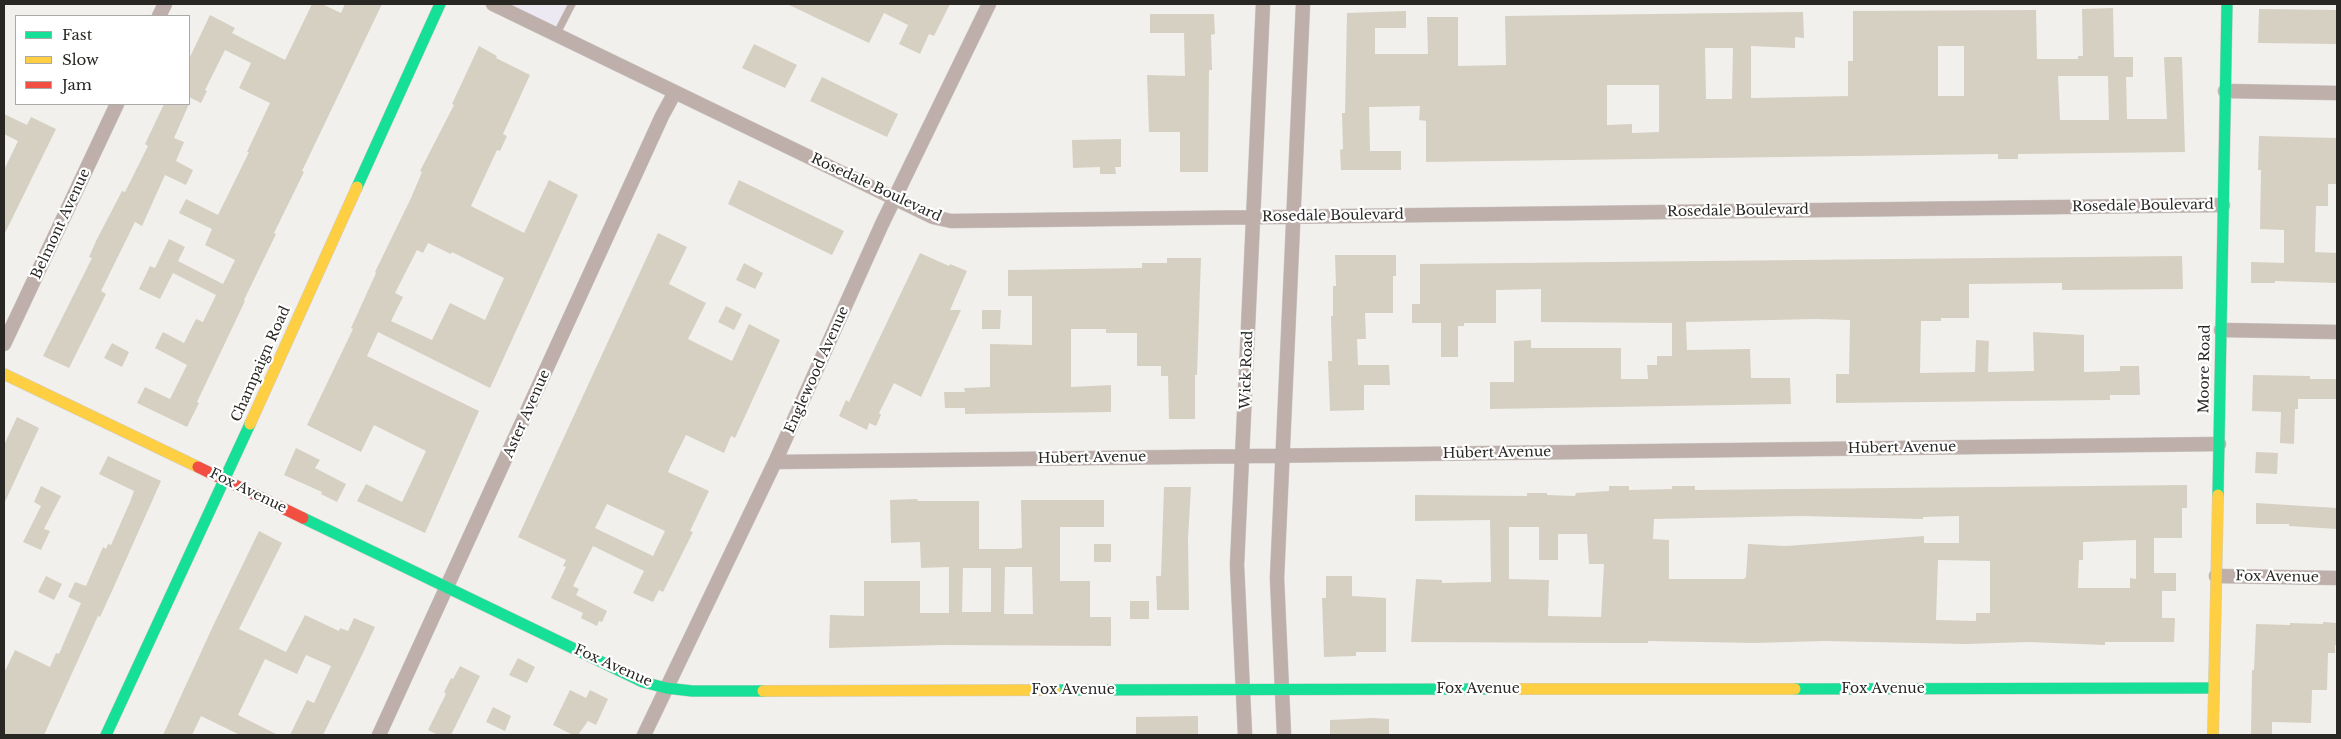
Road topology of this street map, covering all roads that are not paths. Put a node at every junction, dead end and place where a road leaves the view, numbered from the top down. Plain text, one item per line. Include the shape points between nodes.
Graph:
1 (440, 4) edge
2 (493, 4) edge
3 (572, 4) edge
4 (989, 4) edge
5 (1263, 4) edge
6 (1303, 4) edge
7 (2228, 4) edge
8 (556, 35) junction
9 (2225, 91) junction
10 (675, 92) junction
11 (2337, 93) edge
12 (118, 105) edge
13 (895, 199) junction
14 (2223, 206) junction
15 (1293, 216) junction
16 (1254, 217) junction
17 (2221, 330) junction
18 (2337, 332) edge
19 (4, 344) edge
20 (4, 374) edge
21 (2219, 444) junction
22 (1243, 456) junction
23 (1282, 456) junction
24 (776, 462) junction
25 (225, 480) junction
26 (2216, 576) junction
27 (2337, 578) edge
28 (448, 588) junction
29 (666, 688) junction
30 (2214, 688) junction
31 (1282, 689) junction
32 (1243, 690) junction
33 (106, 735) edge
34 (379, 735) edge
35 (644, 735) edge
36 (1246, 735) edge
37 (1284, 735) edge
38 (2213, 735) edge

1 - 25 street, Champaign Road
2 - 8 street, Rosedale Boulevard
3 - 8 lane
4 - 13 street, Englewood Avenue
5 - 16 street, Wick Road
6 - 15 street
7 - 9 street, Moore Road
8 - 10 street, Rosedale Boulevard
9 - 11 street
9 - 14 street, Moore Road
10 - 13 street, Rosedale Boulevard
10 - 28 street, Aster Avenue
12 - 19 street, Belmont Avenue
13 - 16 street, Rosedale Boulevard via 932,217 951,221
13 - 24 street, Englewood Avenue
14 - 15 street, Rosedale Boulevard
14 - 17 street, Moore Road
15 - 16 street, Rosedale Boulevard
15 - 23 street
16 - 22 street, Wick Road
17 - 18 street
17 - 21 street, Moore Road
20 - 25 street, Fox Avenue
21 - 23 street, Hubert Avenue
21 - 26 street, Moore Road
22 - 23 street, Hubert Avenue
22 - 24 street, Hubert Avenue
22 - 32 street, Wick Road via 1237,565
23 - 31 street via 1277,578
24 - 29 street, Englewood Avenue
25 - 28 street, Fox Avenue
25 - 33 street, Champaign Road
26 - 27 street, Fox Avenue
26 - 30 street, Moore Road
28 - 29 street, Fox Avenue via 643,682
28 - 34 street, Aster Avenue
29 - 32 street, Fox Avenue via 692,691
29 - 35 street, Englewood Avenue
30 - 31 street, Fox Avenue
30 - 38 street, Moore Road
31 - 32 street, Fox Avenue
31 - 37 street
32 - 36 street, Wick Road

